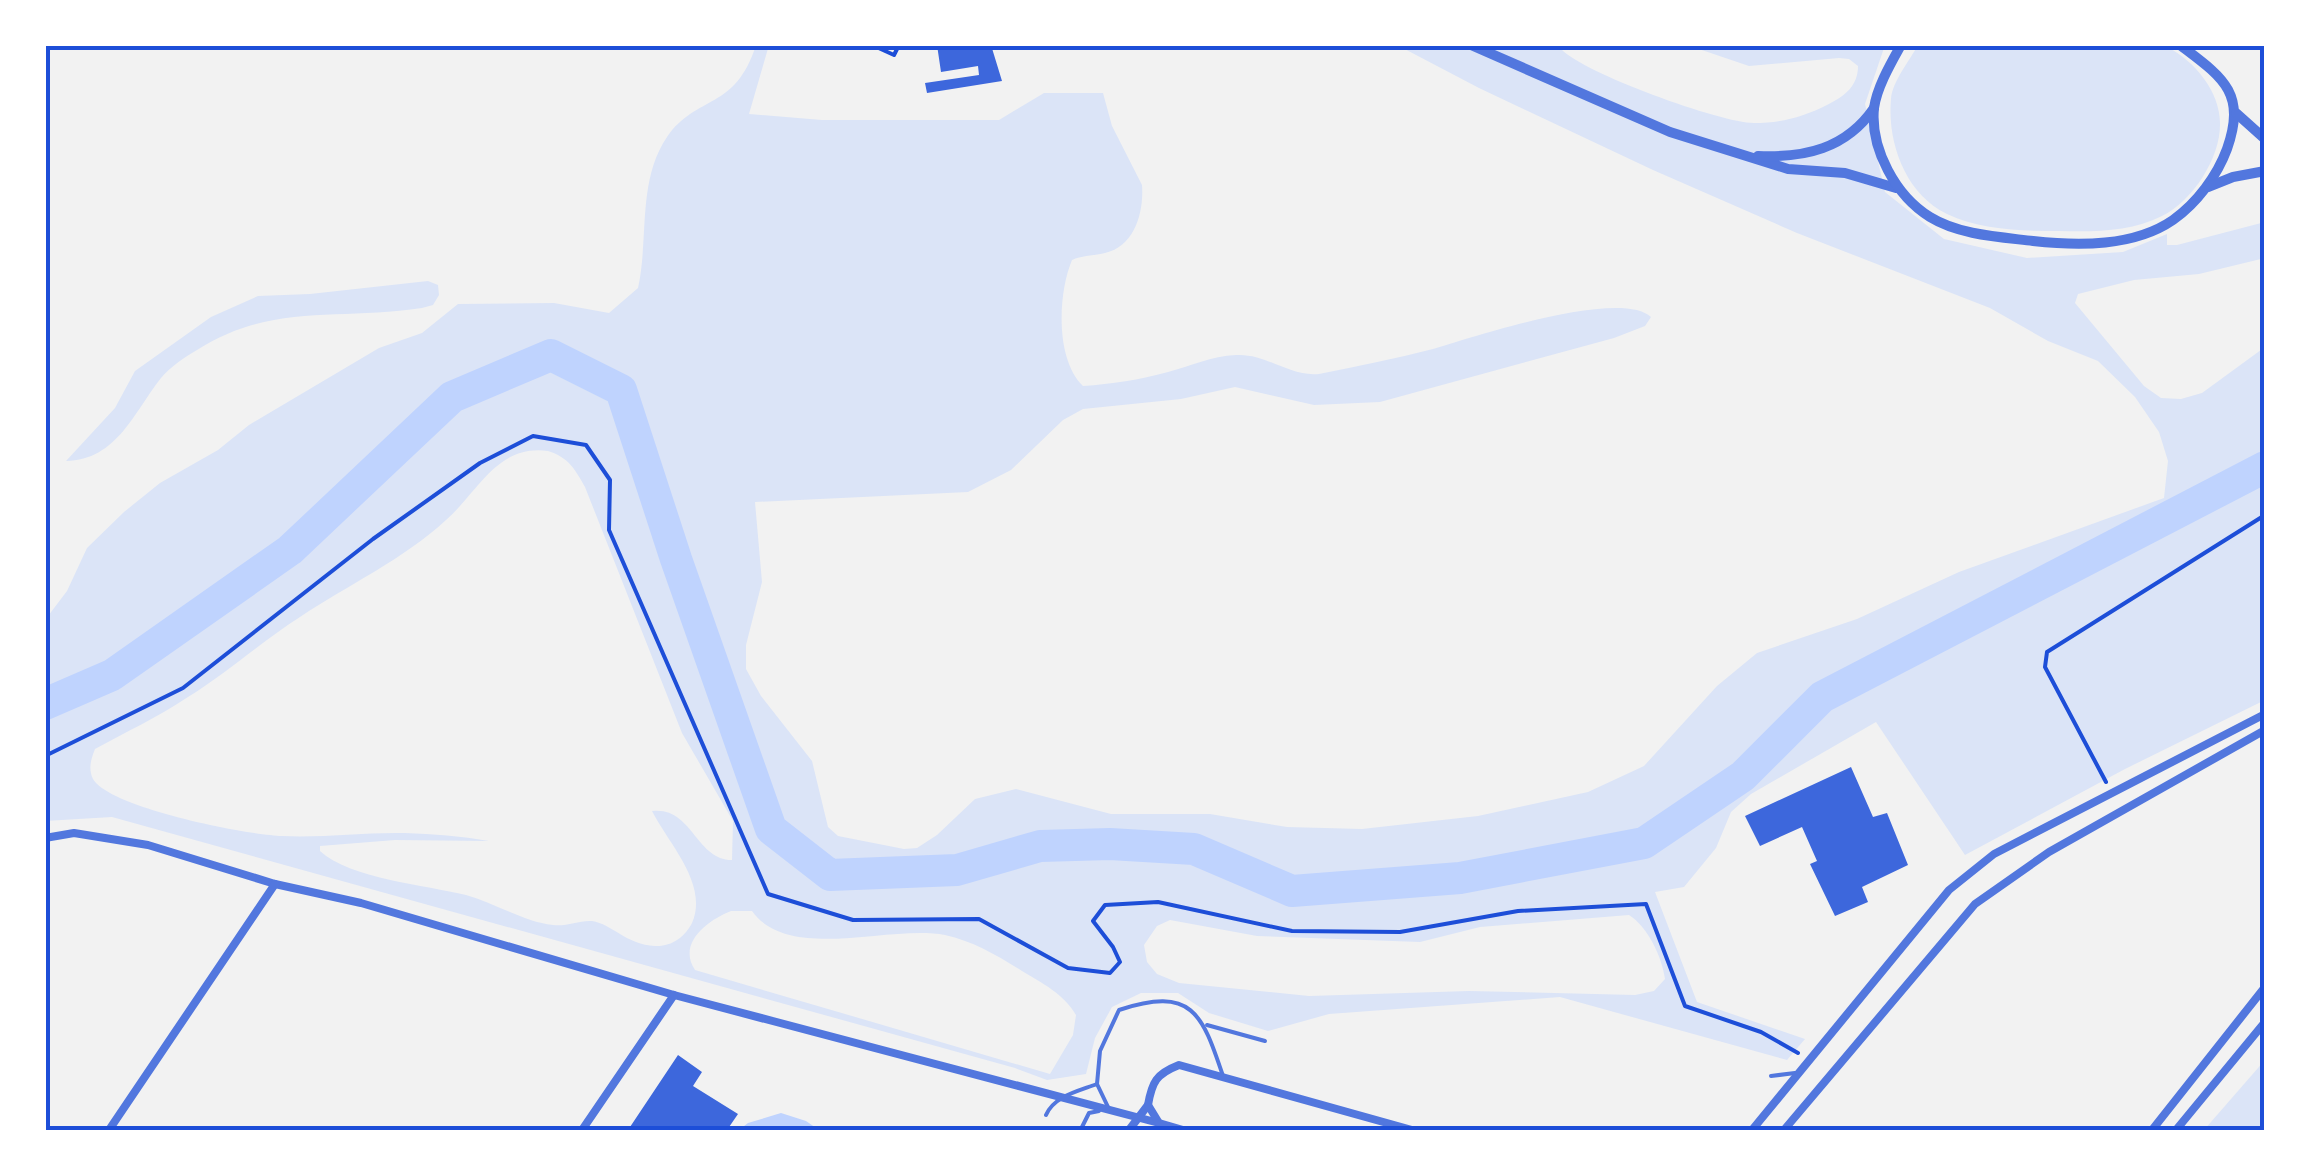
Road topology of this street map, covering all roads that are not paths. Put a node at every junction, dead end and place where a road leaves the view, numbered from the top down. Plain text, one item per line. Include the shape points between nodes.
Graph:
1 (1470, 45) edge
2 (1901, 45) edge
3 (2180, 45) edge
4 (1874, 108) junction
5 (2236, 113) junction
6 (2265, 140) edge
7 (1743, 156) junction
8 (2265, 171) edge
9 (1896, 188) junction
10 (2207, 188) junction
11 (2265, 714) edge
12 (2265, 730) edge
13 (45, 838) edge
14 (275, 884) junction
15 (2265, 987) edge
16 (674, 995) junction
17 (2265, 1022) edge
18 (1206, 1025) junction
19 (1264, 1042) dead end
20 (1800, 1072) junction
21 (1223, 1076) junction
22 (1771, 1076) dead end
23 (1097, 1084) junction
24 (1066, 1096) junction
25 (1148, 1106) junction
26 (1111, 1108) junction
27 (1046, 1115) dead end
28 (1139, 1117) junction
29 (1159, 1123) junction
30 (1082, 1126) dead end
31 (109, 1130) edge
32 (582, 1130) edge
33 (1128, 1130) edge
34 (1184, 1130) edge
35 (1412, 1130) edge
36 (1752, 1130) edge
37 (1784, 1130) edge
38 (2152, 1130) edge
39 (2176, 1130) edge

1 - 7 street via 1670,132
2 - 4 street
3 - 5 street via 2223,78
4 - 7 street via 1827,149
4 - 9 street
5 - 6 street
5 - 10 street
7 - 9 street
8 - 10 street
9 - 10 street via 1930,218 1955,228 2059,244 2132,238 2174,219
11 - 20 street via 1994,854 1949,890
12 - 37 street via 2048,852 1975,904
13 - 14 street via 74,833 148,845
14 - 16 street
14 - 31 street
15 - 38 street
16 - 24 street
16 - 32 street
17 - 39 street
18 - 19 lane
18 - 21 lane
18 - 23 lane via 1182,1004 1152,1000 1119,1010 1100,1051
20 - 22 lane
20 - 36 street
21 - 25 street via 1179,1065 1162,1071 1152,1082
21 - 35 street
23 - 24 lane
23 - 26 lane
24 - 26 street
24 - 27 lane
25 - 28 street
25 - 29 street
26 - 28 street
26 - 30 lane via 1089,1113
28 - 29 street
28 - 33 street
29 - 34 street

